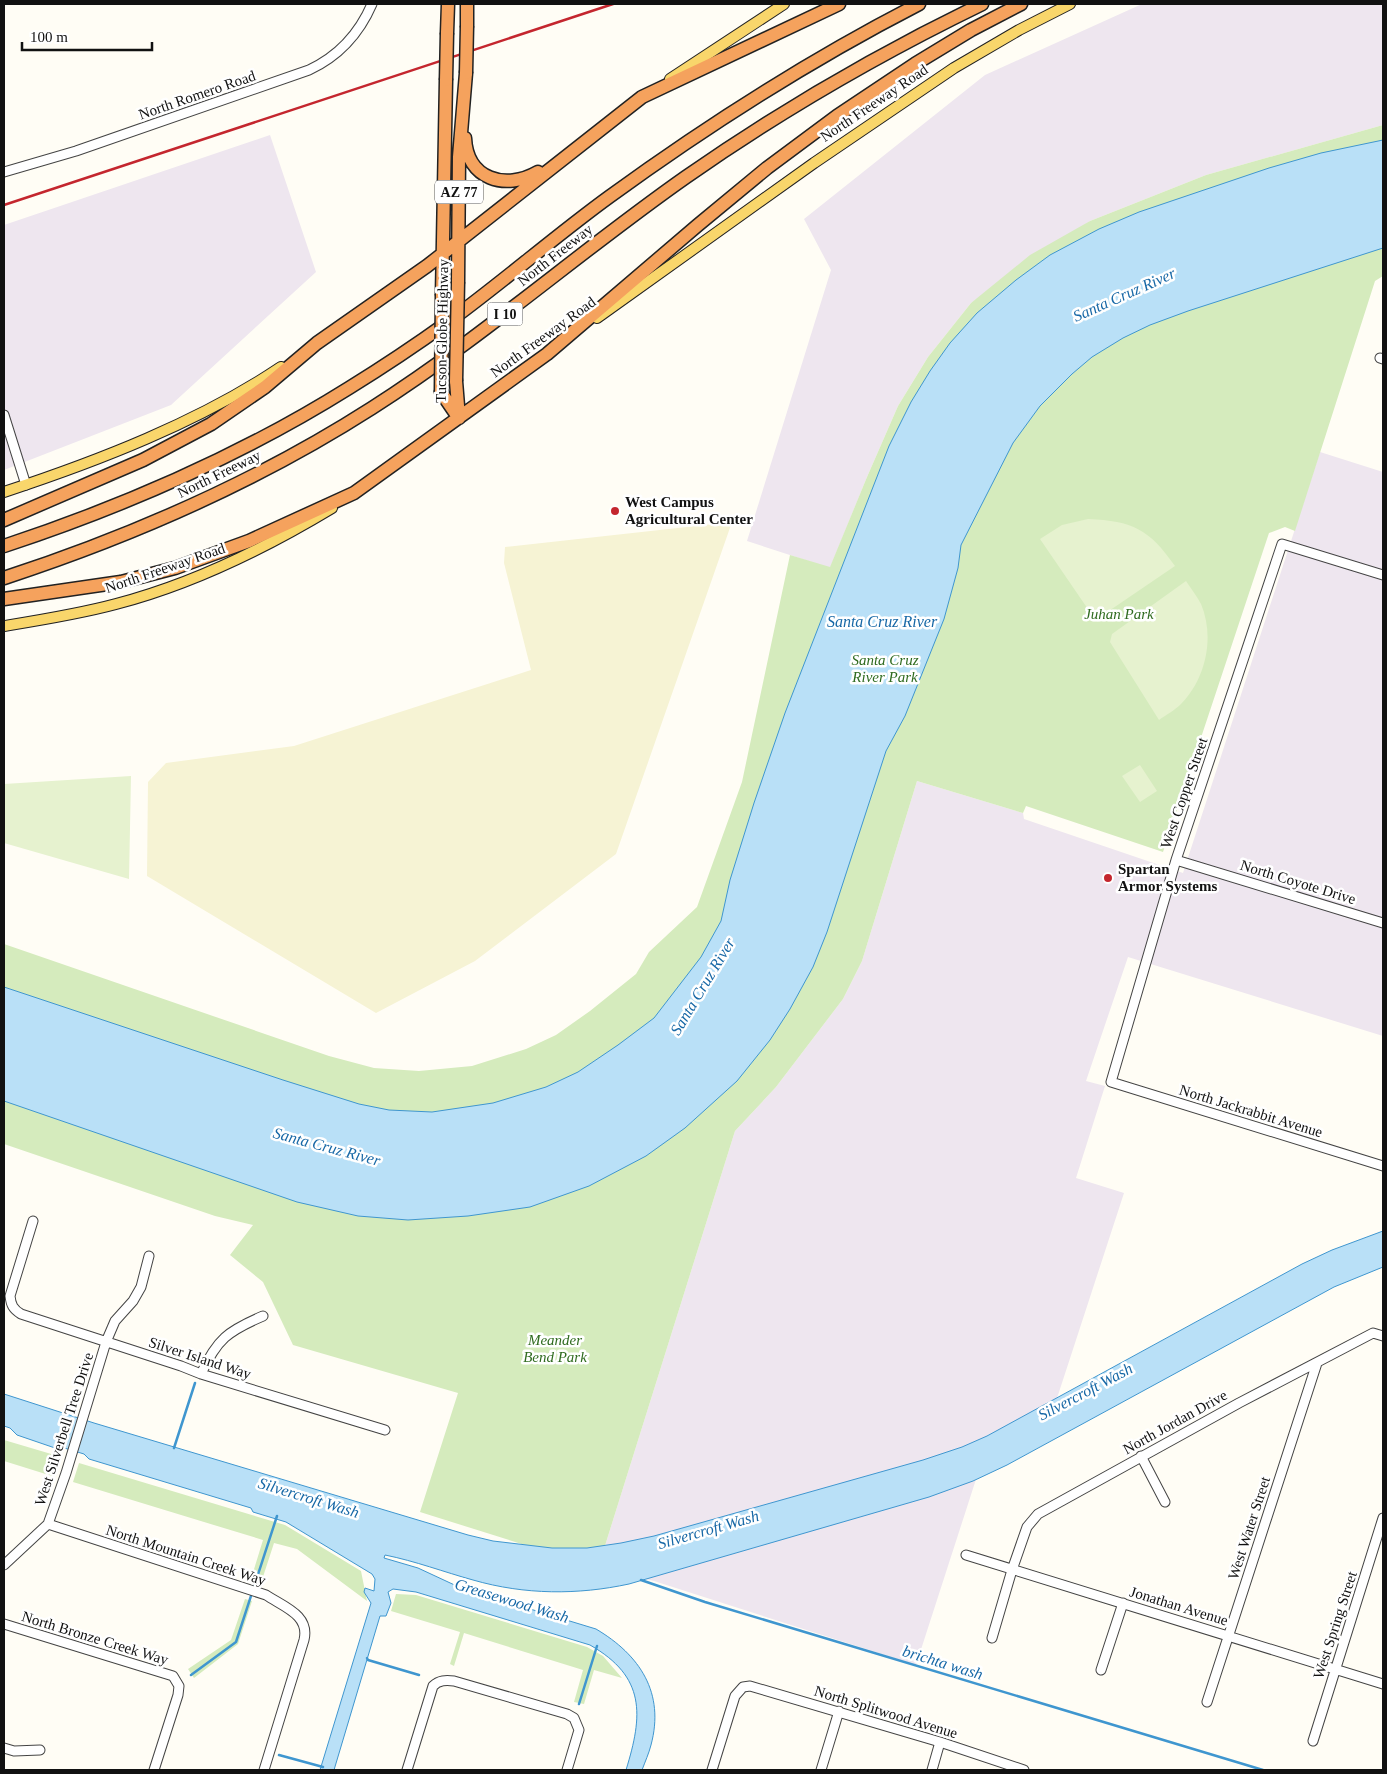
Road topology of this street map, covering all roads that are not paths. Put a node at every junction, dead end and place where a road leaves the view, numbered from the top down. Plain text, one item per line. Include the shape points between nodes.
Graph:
1 (372, 4) edge
2 (448, 4) edge
3 (467, 4) edge
4 (784, 4) edge
5 (839, 4) edge
6 (919, 4) edge
7 (982, 4) edge
8 (1021, 4) edge
9 (1070, 4) edge
10 (642, 97) junction
11 (464, 103) junction
12 (577, 148) junction
13 (4, 172) edge
14 (460, 240) junction
15 (443, 252) junction
16 (318, 343) junction
17 (548, 354) junction
18 (4, 415) edge
19 (459, 418) junction
20 (26, 485) junction
21 (4, 492) edge
22 (354, 493) junction
23 (4, 520) edge
24 (4, 546) edge
25 (1383, 575) edge
26 (4, 578) edge
27 (4, 599) edge
28 (4, 626) edge
29 (1176, 860) junction
30 (1383, 923) edge
31 (1111, 1082) joint
32 (1383, 1166) edge
33 (33, 1221) dead end
34 (149, 1256) dead end
35 (263, 1316) dead end
36 (1383, 1336) edge
37 (106, 1342) junction
38 (1317, 1363) junction
39 (201, 1374) junction
40 (385, 1430) dead end
41 (1141, 1456) junction
42 (1165, 1502) dead end
43 (1383, 1518) edge
44 (48, 1524) junction
45 (966, 1555) dead end
46 (4, 1565) edge
47 (1012, 1570) junction
48 (1123, 1603) junction
49 (4, 1624) edge
50 (1229, 1636) junction
51 (992, 1638) dead end
52 (1335, 1669) junction
53 (1101, 1670) dead end
54 (1383, 1684) edge
55 (1207, 1702) dead end
56 (840, 1711) junction
57 (1313, 1741) dead end
58 (940, 1742) junction
59 (4, 1748) edge
60 (40, 1750) dead end
61 (154, 1770) edge
62 (264, 1770) edge
63 (407, 1770) edge
64 (567, 1770) edge
65 (712, 1770) edge
66 (821, 1770) edge
67 (932, 1770) edge
68 (1024, 1770) edge

1 - 13 street, North Romero Road via 346,44 328,60 309,70 76,151
2 - 15 highway, Tucson-Globe Highway / AZ 77, bridge
3 - 11 highway, Tucson-Globe Highway / AZ 77, bridge
4 - 10 main road
5 - 10 highway
6 - 24 highway, North Freeway / I 10 via 802,68 686,142 607,198 449,321 349,388 191,474 133,500
7 - 26 highway, North Freeway / I 10 via 818,92 687,176 477,336 370,409 277,464 146,526
8 - 17 highway via 914,64 837,116 767,168
9 - 17 main road, North Freeway Road via 954,68 807,168
10 - 12 highway
11 - 12 highway via 468,153 478,170 494,179 509,182 524,179
11 - 14 highway, Tucson-Globe Highway / AZ 77 via 459,157
12 - 14 highway
14 - 15 highway
14 - 19 highway, Tucson-Globe Highway / AZ 77, bridge via 456,381
15 - 16 highway
15 - 19 highway, Tucson-Globe Highway / AZ 77, bridge via 441,392
16 - 20 main road via 276,371 158,434
16 - 23 highway via 265,387 210,424 143,460
17 - 19 highway, North Freeway Road
18 - 20 street
19 - 22 highway, North Freeway Road
20 - 21 main road
22 - 27 highway via 249,541 175,568 121,582
22 - 28 main road, North Freeway Road via 292,532 201,576 117,604
25 - 29 street, West Copper Street via 1282,544
29 - 30 street, North Coyote Drive
29 - 31 street, West Copper Street
31 - 32 street, North Jackrabbit Avenue
33 - 37 street, Silver Island Way via 12,1287 10,1306 21,1314
34 - 37 street, West Silverbell Tree Drive via 141,1287 115,1321
35 - 39 street via 230,1332 220,1341
36 - 38 street, North Jordan Drive via 1373,1333
37 - 39 street, Silver Island Way
37 - 44 street, West Silverbell Tree Drive
38 - 41 street, North Jordan Drive
38 - 50 street, West Water Street
39 - 40 street, Silver Island Way
41 - 42 street
41 - 47 street, North Jordan Drive via 1038,1514 1027,1527
43 - 52 street, West Spring Street
44 - 46 street, West Silverbell Tree Drive
44 - 62 street, North Mountain Creek Way via 266,1595 295,1613 307,1626
45 - 47 street, Jonathan Avenue
47 - 48 street, Jonathan Avenue
47 - 51 street, North Jordan Drive
48 - 50 street, Jonathan Avenue
48 - 53 street
49 - 61 street, North Bronze Creek Way via 180,1679
50 - 52 street, Jonathan Avenue
50 - 55 street, West Water Street
52 - 54 street, Jonathan Avenue
52 - 57 street, West Spring Street
56 - 58 street, North Splitwood Avenue
56 - 65 street, North Splitwood Avenue via 755,1687 740,1686
56 - 66 street
58 - 67 street
58 - 68 street, North Splitwood Avenue
59 - 60 street
63 - 64 street via 436,1679 473,1686 574,1718 580,1723

